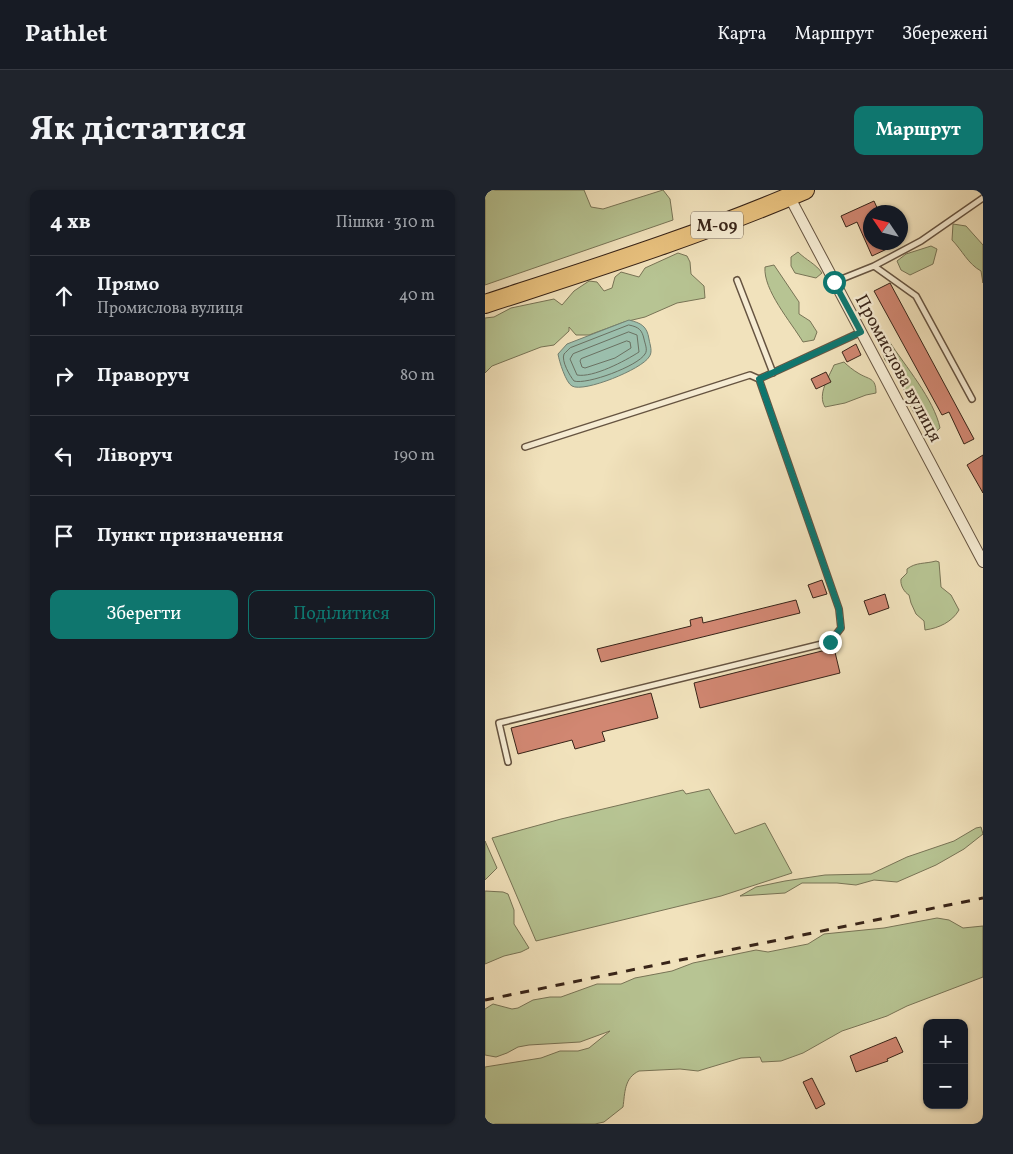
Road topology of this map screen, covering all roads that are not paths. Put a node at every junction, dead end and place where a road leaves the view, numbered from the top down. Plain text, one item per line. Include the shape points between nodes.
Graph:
1 (793, 192) edge
2 (983, 198) edge
3 (874, 266) junction
4 (737, 280) dead end
5 (834, 282) junction
6 (485, 304) edge
7 (861, 332) junction
8 (773, 373) junction
9 (759, 379) junction
10 (972, 399) dead end
11 (525, 447) dead end
12 (983, 562) edge
13 (508, 762) dead end

1 - 5 street, Промислова вулиця
1 - 6 highway, М-09 via 741,217
2 - 3 lane via 921,241
3 - 5 lane
3 - 10 lane via 916,296
4 - 8 lane
5 - 7 street, Промислова вулиця
7 - 8 lane
7 - 12 street, Промислова вулиця
8 - 9 lane
9 - 11 lane via 750,375
9 - 13 lane via 839,609 841,628 830,642 499,723

